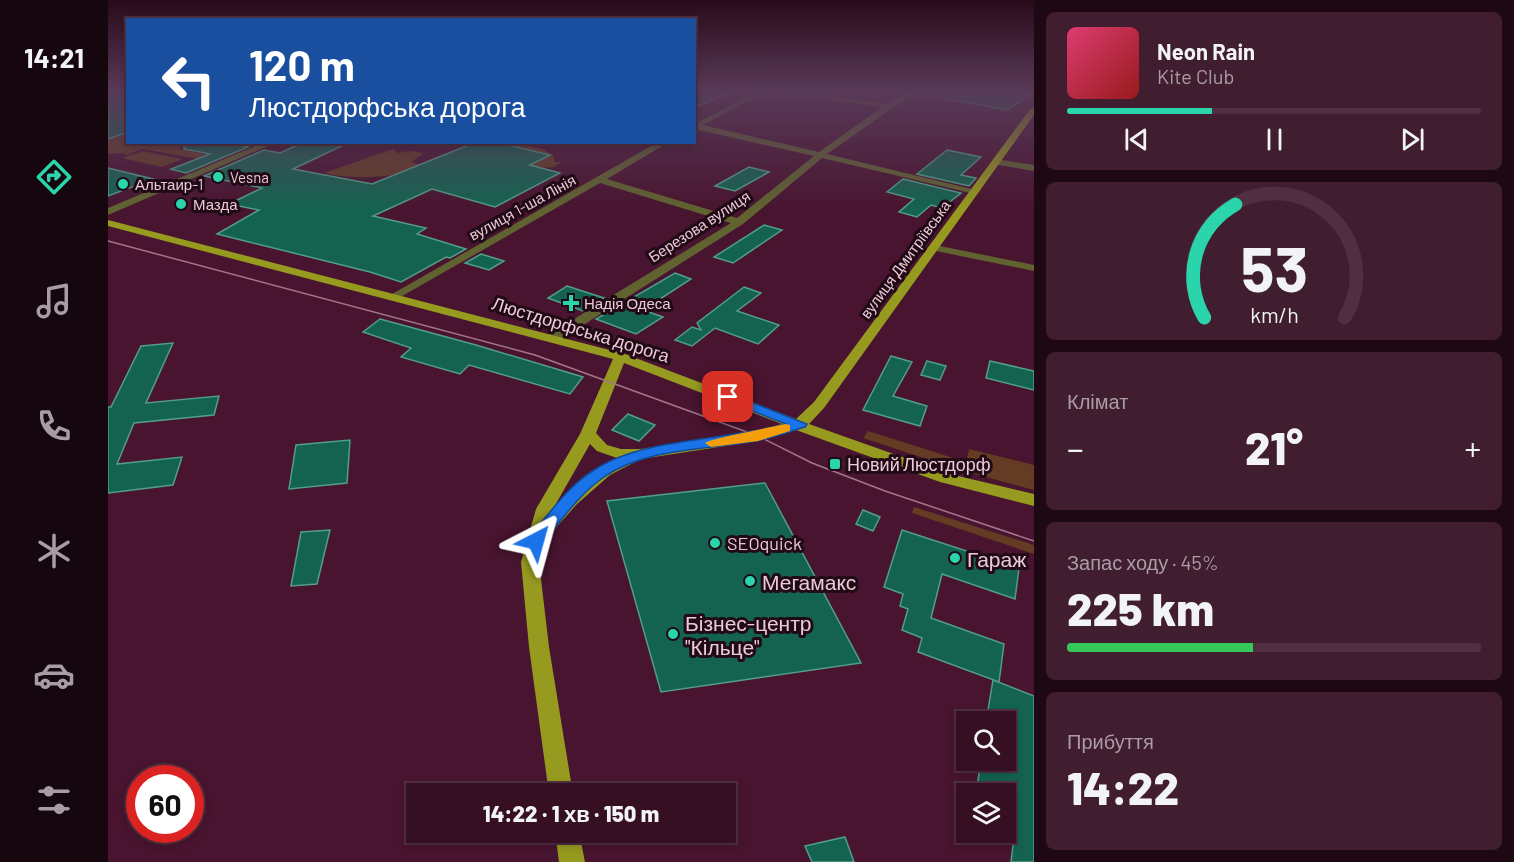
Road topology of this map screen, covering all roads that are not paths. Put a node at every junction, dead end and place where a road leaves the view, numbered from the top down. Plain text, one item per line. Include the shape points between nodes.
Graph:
1 (717, 131) edge
2 (853, 131) edge
3 (1018, 131) edge
4 (268, 144) edge
5 (662, 144) edge
6 (819, 156) junction
7 (996, 162) junction
8 (1034, 168) edge
9 (601, 180) junction
10 (975, 191) junction
11 (108, 212) edge
12 (739, 222) junction
13 (108, 223) edge
14 (935, 248) junction
15 (1034, 268) edge
16 (393, 297) junction
17 (553, 338) junction
18 (621, 357) junction
19 (800, 424) junction
20 (588, 434) junction
21 (641, 454) junction
22 (1034, 500) edge
23 (536, 541) junction
24 (559, 783) edge
25 (569, 843) edge
26 (572, 862) edge

1 - 6 street
2 - 6 street, Березова вулиця
3 - 7 main road, вулиця Дмитріївська
4 - 11 street
5 - 9 street, вулиця 1-ша Лінія
6 - 10 street
6 - 12 street, Березова вулиця
7 - 8 street
7 - 10 main road, вулиця Дмитріївська
9 - 12 street
9 - 16 street, вулиця 1-ша Лінія
10 - 14 main road, вулиця Дмитріївська
12 - 17 street, Березова вулиця
13 - 16 main road, Люстдорфська дорога
14 - 15 street
14 - 19 main road, вулиця Дмитріївська via 819,405
16 - 17 main road, Люстдорфська дорога
17 - 18 main road, Люстдорфська дорога
18 - 19 main road, Люстдорфська дорога
18 - 20 main road
19 - 21 main road via 758,436
19 - 22 main road, Люстдорфська дорога via 946,478
20 - 21 main road via 602,448 620,454
20 - 23 main road via 544,509
21 - 23 main road via 598,473 572,497
23 - 24 main road via 530,562 531,587
25 - 26 main road

